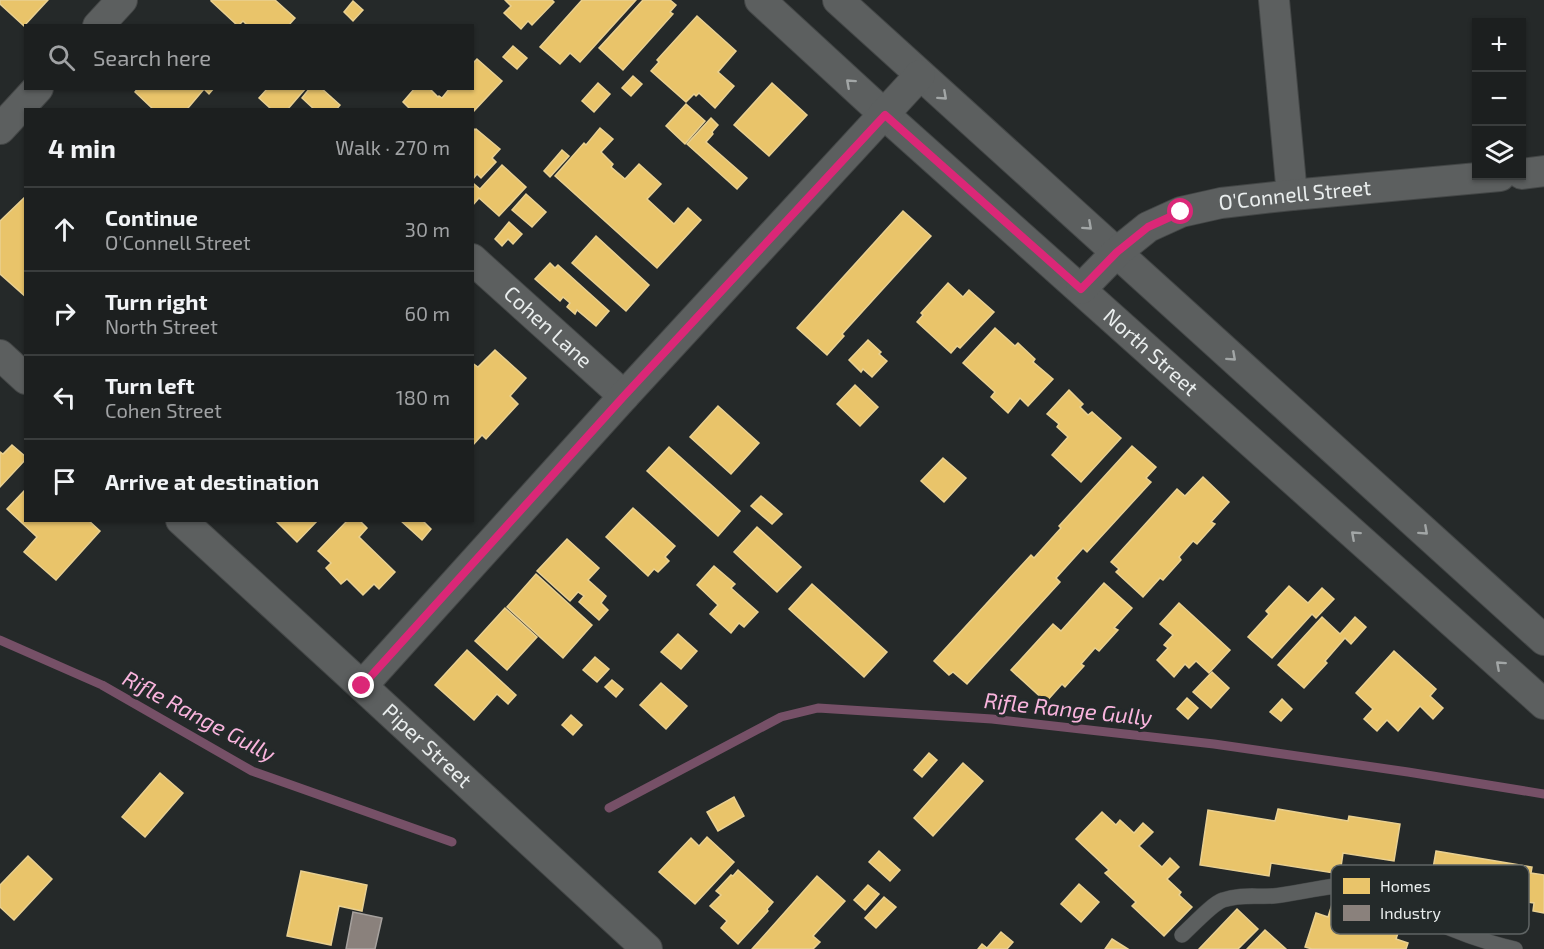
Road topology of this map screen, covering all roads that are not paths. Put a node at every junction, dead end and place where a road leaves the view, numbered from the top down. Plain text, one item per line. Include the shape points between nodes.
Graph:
1 (122, 0) edge
2 (760, 0) edge
3 (838, 0) edge
4 (1274, 0) edge
5 (100, 24) edge
6 (920, 75) junction
7 (36, 90) edge
8 (885, 115) junction
9 (0, 129) edge
10 (1544, 171) edge
11 (1526, 173) edge
12 (1472, 179) edge
13 (1292, 195) junction
14 (1117, 252) junction
15 (474, 261) edge
16 (1081, 289) junction
17 (0, 356) edge
18 (24, 377) edge
19 (624, 396) junction
20 (183, 522) edge
21 (1544, 640) edge
22 (362, 686) junction
23 (1544, 704) edge
24 (1331, 888) edge
25 (1465, 934) edge
26 (1182, 935) dead end
27 (647, 949) edge
28 (1515, 949) edge

1 - 5 street
8 -> 2 street, North Street
3 - 6 street
4 - 13 street
6 - 8 street
6 -> 14 street
7 - 9 street
8 - 16 street, North Street
8 - 19 street
10 - 11 street
12 - 13 street, O'Connell Street
13 - 14 street, O'Connell Street via 1181,212 1148,227
14 - 16 street, O'Connell Street
14 -> 21 street
15 - 19 street, Cohen Lane
23 -> 16 street, North Street
17 - 18 street
19 - 22 street
20 - 22 street, Piper Street
22 - 27 street, Piper Street
24 - 26 lane via 1221,901
25 - 28 lane

